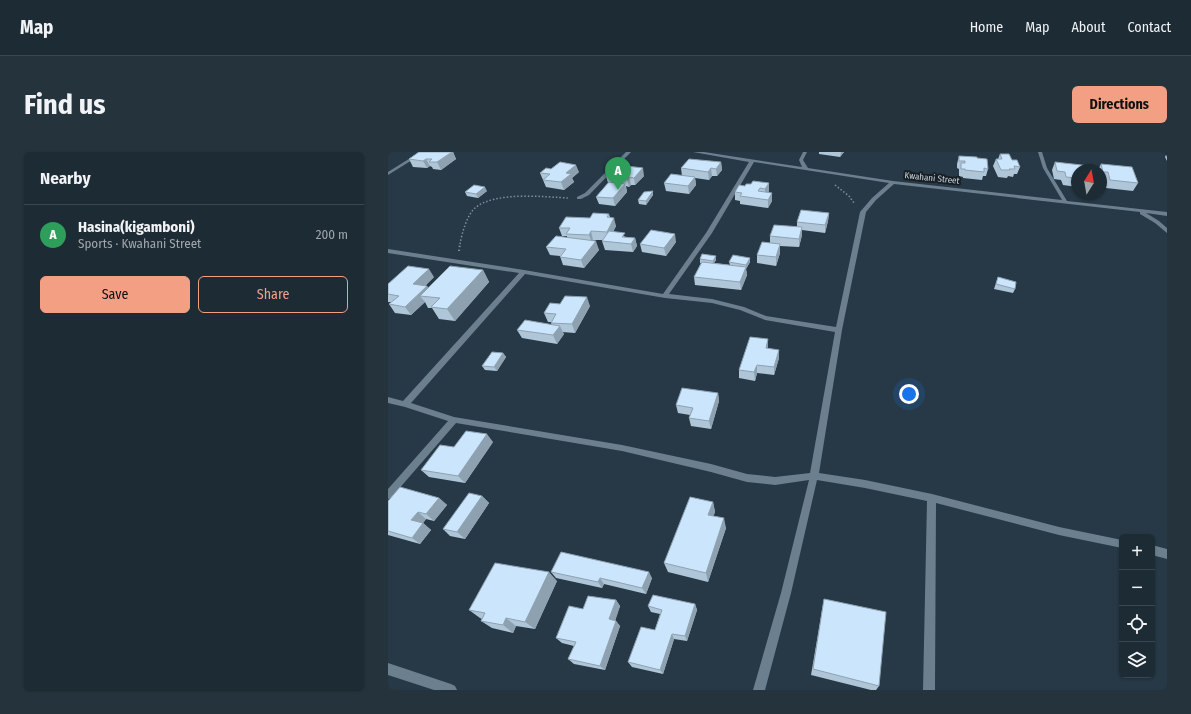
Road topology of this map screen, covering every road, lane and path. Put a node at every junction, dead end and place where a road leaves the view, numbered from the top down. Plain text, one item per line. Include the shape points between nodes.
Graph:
1 (423, 152) edge
2 (630, 152) edge
3 (695, 152) edge
4 (805, 152) edge
5 (1040, 152) edge
6 (752, 161) junction
7 (806, 168) junction
8 (813, 170) junction
9 (388, 174) edge
10 (893, 182) junction
11 (579, 198) joint
12 (1065, 201) junction
13 (1138, 210) junction
14 (863, 212) junction
15 (1167, 214) edge
16 (1167, 231) edge
17 (388, 251) edge
18 (456, 261) junction
19 (524, 272) junction
20 (666, 296) junction
21 (839, 330) junction
22 (388, 400) edge
23 (405, 404) junction
24 (454, 420) junction
25 (814, 476) junction
26 (388, 495) edge
27 (932, 498) junction
28 (1119, 543) edge
29 (1155, 551) edge
30 (1167, 554) edge
31 (388, 669) edge
32 (451, 690) edge
33 (759, 690) edge
34 (929, 690) edge

1 - 9 street
2 - 11 street via 587,194
3 - 6 street, Kwahani Street
4 - 7 street via 801,160
5 - 12 street via 1045,168
6 - 7 street, Kwahani Street
6 - 20 street
7 - 8 street, Kwahani Street
8 - 10 street, Kwahani Street
8 - 14 path via 849,196
10 - 12 street, Kwahani Street
10 - 14 street via 874,198
11 - 18 path via 515,196 489,201 475,208 462,230
12 - 13 street, Kwahani Street
13 - 15 street, Kwahani Street
13 - 16 street
14 - 21 street
17 - 18 street
18 - 19 street
19 - 20 street
19 - 23 street
20 - 21 street via 712,301 742,308 766,318
21 - 25 street
22 - 23 street
23 - 24 street
24 - 25 street via 622,448 748,478 775,481
24 - 26 street
25 - 27 street
25 - 33 street via 786,593
27 - 28 street via 1059,531
27 - 34 street
29 - 30 street
31 - 32 street

